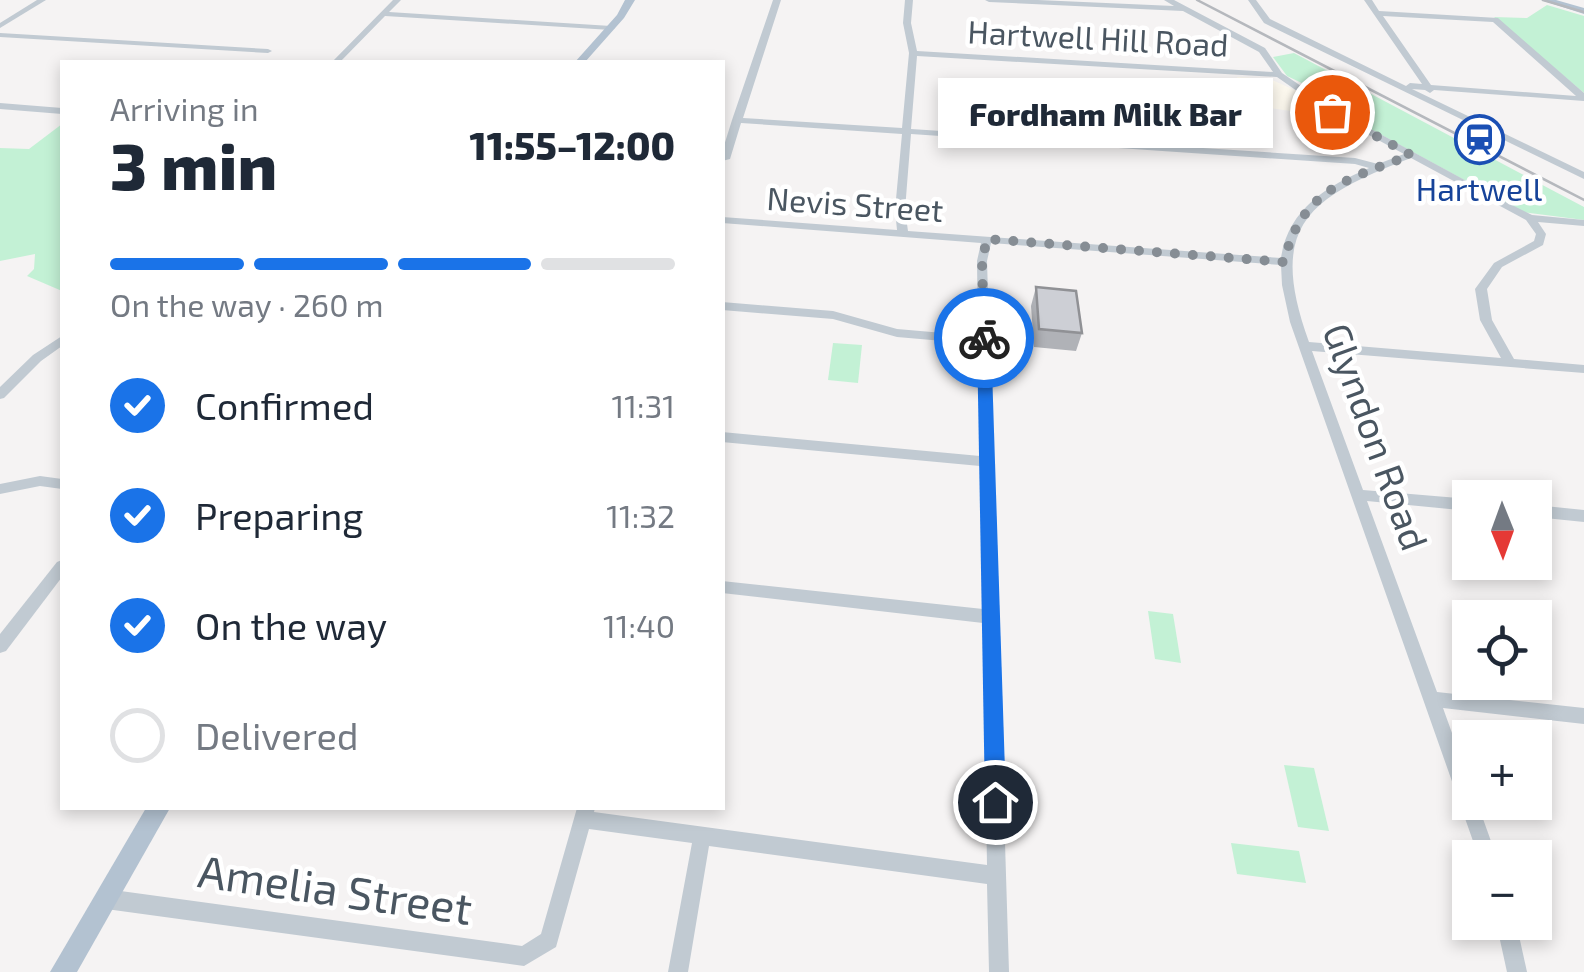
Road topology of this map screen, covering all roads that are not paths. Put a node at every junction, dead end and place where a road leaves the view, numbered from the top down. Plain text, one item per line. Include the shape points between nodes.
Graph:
1 (42, 0) edge
2 (397, 0) edge
3 (630, 0) edge
4 (777, 0) edge
5 (909, 0) edge
6 (989, 0) edge
7 (1168, 0) edge
8 (1252, 0) edge
9 (1368, 0) edge
10 (1546, 0) edge
11 (1185, 9) junction
12 (1584, 11) edge
13 (1378, 13) junction
14 (383, 14) junction
15 (0, 26) edge
16 (611, 28) junction
17 (0, 34) edge
18 (268, 51) dead end
19 (913, 54) junction
20 (338, 60) edge
21 (582, 60) edge
22 (1279, 74) junction
23 (1429, 92) junction
24 (1584, 98) edge
25 (0, 106) edge
26 (60, 110) edge
27 (737, 120) junction
28 (905, 132) junction
29 (725, 155) edge
30 (1411, 155) junction
31 (1379, 167) junction
32 (1584, 176) edge
33 (1530, 218) junction
34 (725, 220) edge
35 (1584, 223) edge
36 (898, 233) junction
37 (981, 239) junction
38 (1284, 262) junction
39 (725, 306) edge
40 (984, 340) junction
41 (60, 341) edge
42 (1305, 346) junction
43 (1510, 363) junction
44 (1584, 369) edge
45 (0, 396) edge
46 (725, 436) edge
47 (987, 462) junction
48 (60, 484) edge
49 (0, 490) edge
50 (1358, 494) junction
51 (1452, 503) edge
52 (1552, 513) edge
53 (1584, 516) edge
54 (60, 569) edge
55 (725, 588) edge
56 (992, 617) junction
57 (0, 646) edge
58 (1431, 699) junction
59 (1584, 716) edge
60 (157, 810) edge
61 (585, 813) edge
62 (702, 836) junction
63 (1482, 840) edge
64 (996, 876) junction
65 (106, 899) junction
66 (1510, 940) edge
67 (63, 972) edge
68 (678, 972) edge
69 (999, 972) edge
70 (1518, 972) edge

1 - 15 street
2 - 14 street
3 - 16 main road
4 - 27 street
5 - 19 street
6 - 11 street
7 - 11 street
8 - 23 street via 1263,19 1399,86
9 - 13 street
10 - 12 main road
11 - 22 street via 1262,50
13 - 23 street
13 - 24 street via 1495,20
14 - 16 street
14 - 20 street
16 - 21 main road
17 - 18 street
19 - 22 street, Hartwell Hill Road
19 - 28 street
22 - 30 street
23 - 24 street
23 - 32 street
25 - 26 street
27 - 28 street
27 - 29 street
28 - 31 street
28 - 36 street
30 - 31 street
30 - 33 street
31 - 38 street via 1312,203 1296,224
33 - 35 street
33 - 43 street via 1540,243 1498,265 1481,289 1486,320
34 - 36 street, Nevis Street
36 - 37 street, Nevis Street
37 - 38 street, Nevis Street
37 - 40 street
38 - 42 street, Glyndon Road
39 - 40 street via 833,315 897,333
40 - 47 street
41 - 45 street
42 - 43 street
42 - 50 street, Glyndon Road
43 - 44 street
46 - 47 street
47 - 56 street
48 - 49 street
50 - 51 street
50 - 58 street, Glyndon Road
52 - 53 street
54 - 57 street
55 - 56 street
56 - 64 street
58 - 59 street
58 - 63 street, Glyndon Road
60 - 65 main road
61 - 62 street
61 - 65 street, Amelia Street via 548,940 524,956
62 - 64 street
62 - 68 street
64 - 69 street
65 - 67 main road
66 - 70 street

